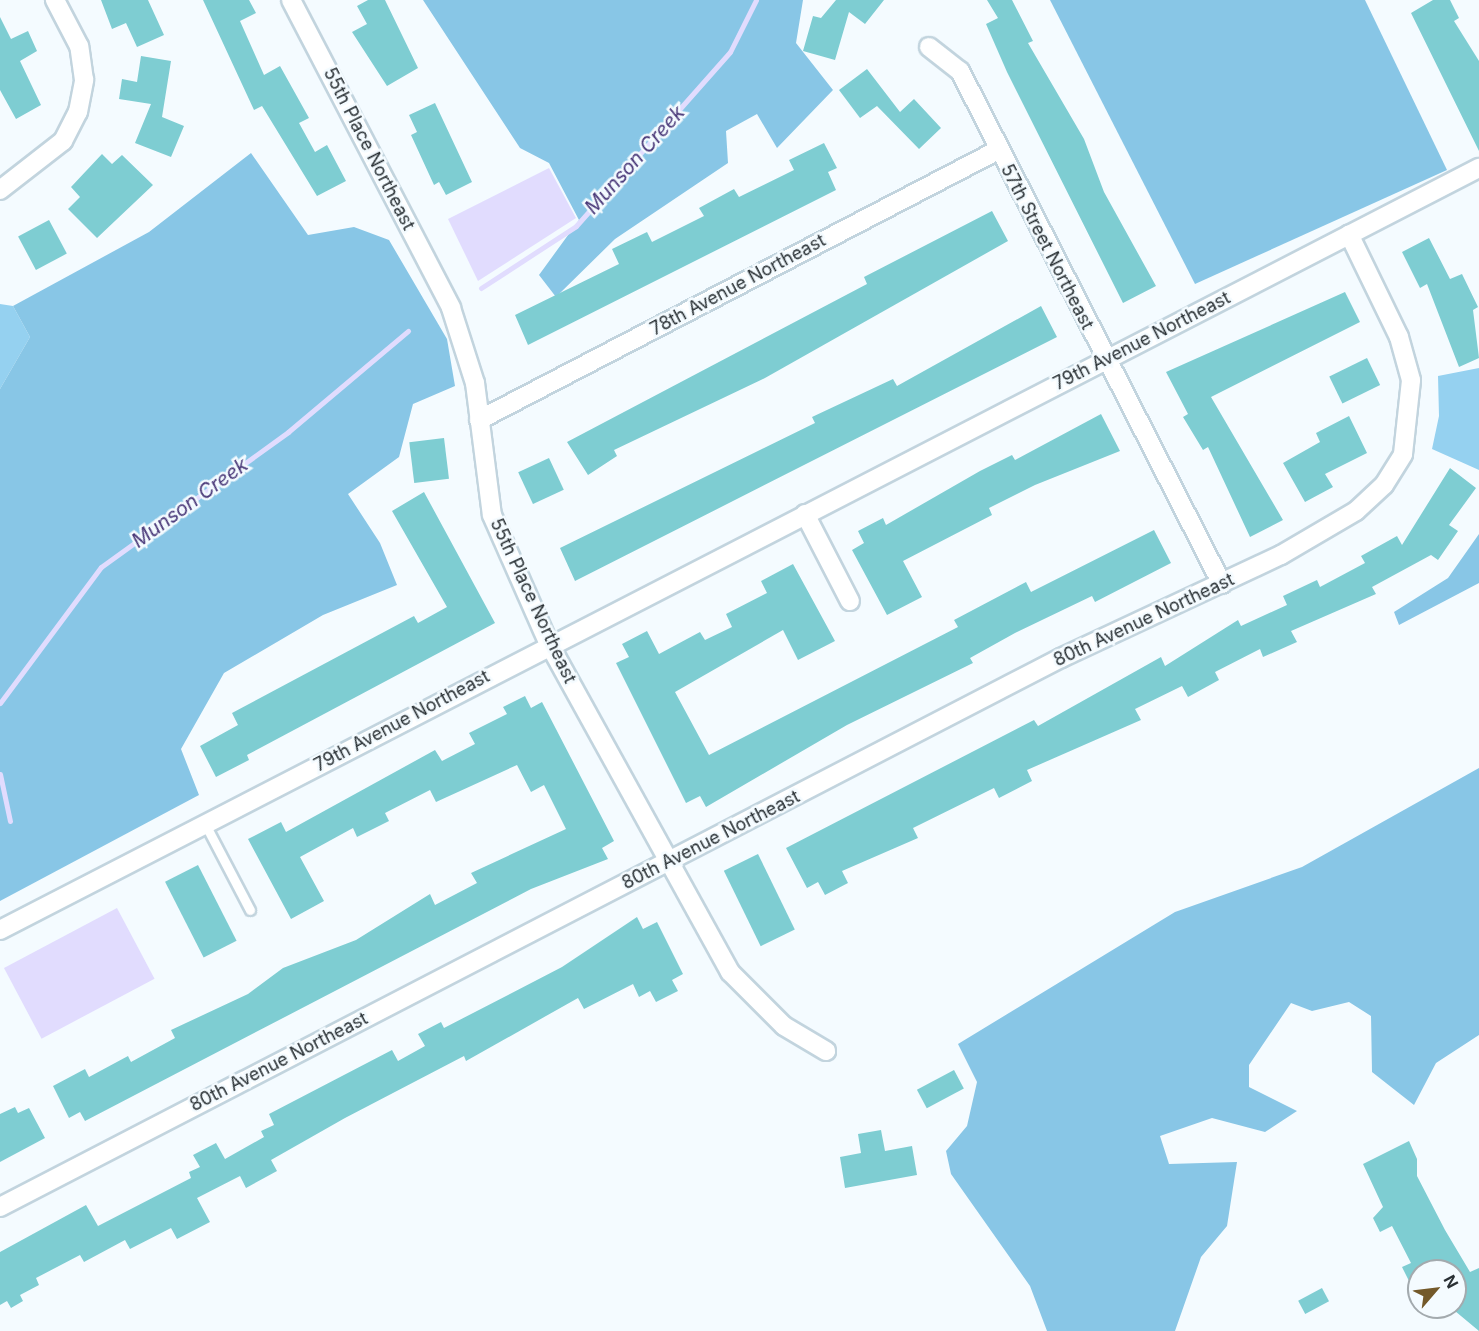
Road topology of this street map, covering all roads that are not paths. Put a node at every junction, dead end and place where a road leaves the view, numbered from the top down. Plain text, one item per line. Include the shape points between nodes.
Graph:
1 (55, 0) edge
2 (291, 0) edge
3 (929, 47) dead end
4 (998, 150) junction
5 (1479, 168) edge
6 (0, 190) edge
7 (1348, 234) junction
8 (1105, 361) junction
9 (479, 420) junction
10 (805, 514) junction
11 (1222, 584) junction
12 (850, 601) dead end
13 (549, 644) junction
14 (205, 824) junction
15 (668, 863) junction
16 (250, 910) dead end
17 (0, 930) edge
18 (826, 1051) dead end
19 (0, 1207) edge

1 - 6 street via 79,46 84,80 78,112 63,141
2 - 9 street, 55th Place Northeast via 451,308 468,353
3 - 4 street, 57th Street Northeast via 960,71
4 - 8 street, 57th Street Northeast
4 - 9 street, 78th Avenue Northeast
5 - 7 street, 79th Avenue Northeast
7 - 8 street, 79th Avenue Northeast
7 - 11 street, 80th Avenue Northeast via 1406,357 1412,412 1403,454 1384,485 1356,511
8 - 10 street, 79th Avenue Northeast
8 - 11 street, 57th Street Northeast
9 - 13 street, 55th Place Northeast via 492,515
10 - 12 street
10 - 13 street, 79th Avenue Northeast
11 - 15 street, 80th Avenue Northeast via 1061,658
13 - 14 street, 79th Avenue Northeast
13 - 15 street, 55th Place Northeast
14 - 16 lane
14 - 17 street, 79th Avenue Northeast
15 - 18 street, 55th Place Northeast via 717,953 748,994 784,1026
15 - 19 street, 80th Avenue Northeast

